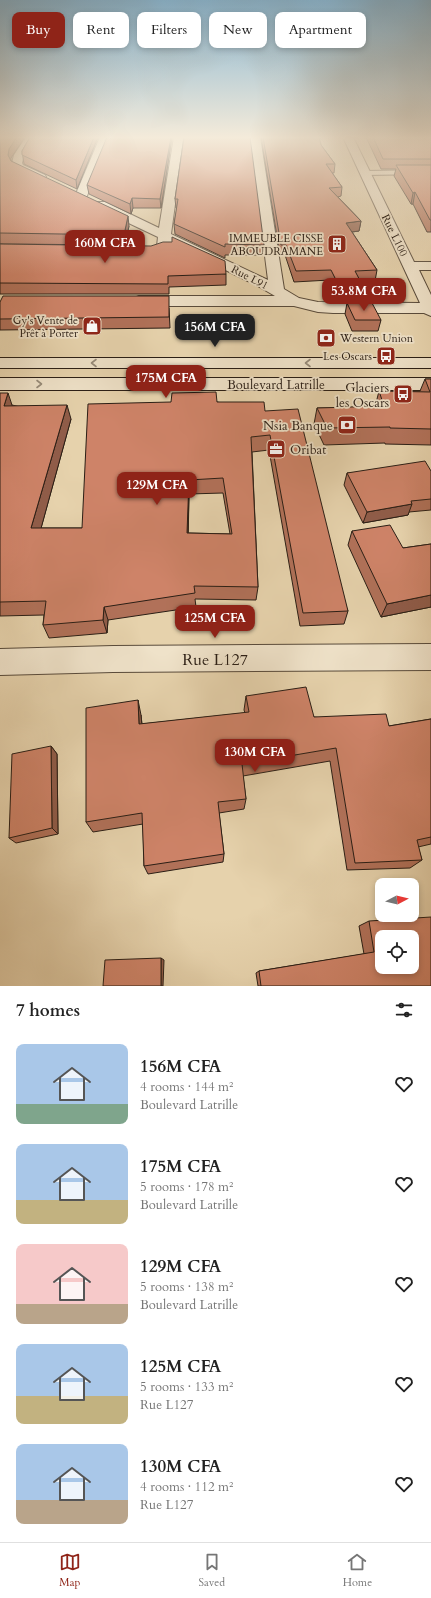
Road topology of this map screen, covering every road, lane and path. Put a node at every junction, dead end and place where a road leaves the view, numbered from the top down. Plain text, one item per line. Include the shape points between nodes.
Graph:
1 (82, 183) edge
2 (172, 183) edge
3 (262, 183) edge
4 (369, 183) edge
5 (164, 235) junction
6 (152, 251) edge
7 (410, 266) junction
8 (431, 266) edge
9 (278, 291) junction
10 (127, 301) edge
11 (294, 301) junction
12 (430, 309) edge
13 (0, 363) edge
14 (431, 363) edge
15 (0, 384) edge
16 (431, 384) edge
17 (431, 657) edge
18 (0, 662) edge

1 - 5 street, Rue L91 via 77,194
2 - 5 street
3 - 9 street
4 - 7 street, Rue L100
5 - 6 street via 163,247
5 - 9 street, Rue L91
7 - 8 street
7 - 12 street, Rue L100
9 - 11 street, Rue L91
10 - 11 street
11 - 12 street via 333,308
14 -> 13 street, Boulevard Latrille
15 -> 16 street, Boulevard Latrille
17 - 18 street, Rue L127

